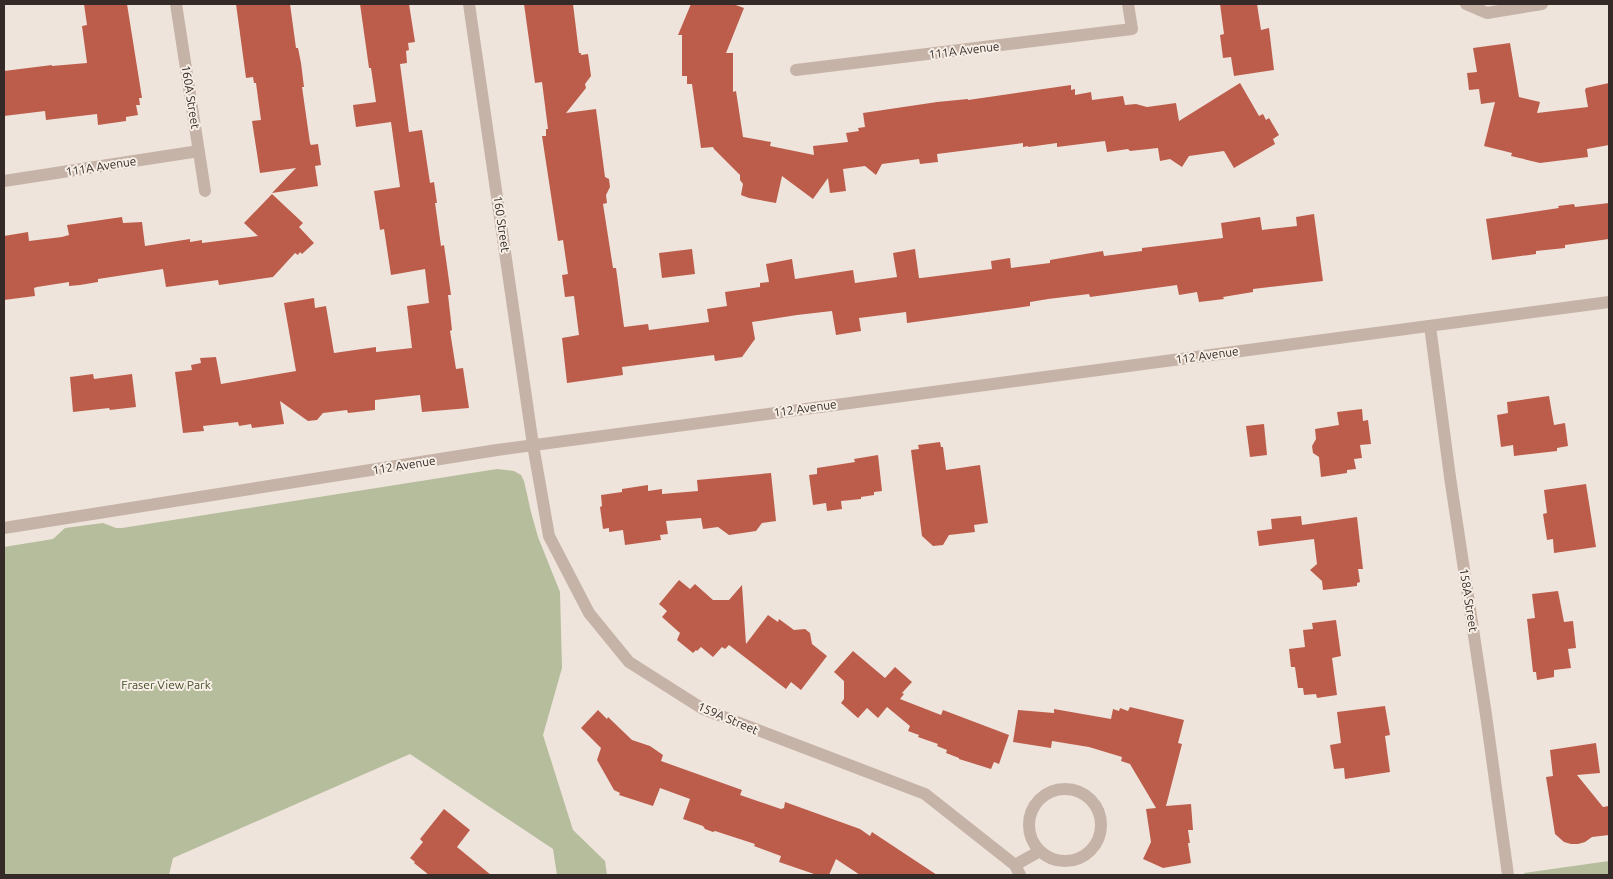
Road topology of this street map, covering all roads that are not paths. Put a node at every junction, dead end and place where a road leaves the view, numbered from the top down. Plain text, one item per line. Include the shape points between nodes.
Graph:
1 (176, 4) edge
2 (469, 4) edge
3 (1128, 4) edge
4 (1466, 4) edge
5 (1542, 4) edge
6 (796, 70) dead end
7 (199, 151) junction
8 (4, 181) edge
9 (205, 191) dead end
10 (1609, 302) edge
11 (1430, 326) junction
12 (533, 445) junction
13 (4, 528) edge
14 (1040, 851) junction
15 (1017, 870) edge
16 (1508, 875) edge

1 - 7 street, 160A Street
2 - 12 street, 160 Street
3 - 6 street, 111A Avenue via 1132,29
4 - 5 street via 1487,12
7 - 8 street, 111A Avenue
7 - 9 street, 160A Street
10 - 11 street, 112 Avenue
11 - 12 street, 112 Avenue
11 - 16 street, 158A Street
12 - 13 street, 112 Avenue
12 - 15 street, 159A Street via 549,536 589,613 629,662 703,710 926,794
14 - 14 street via 1053,859 1065,861 1082,857 1092,850 1101,833 1102,823 1093,801 1072,789 1059,789 1039,799 1033,807 1029,827 1032,840
14 - 15 street, 159A Street

